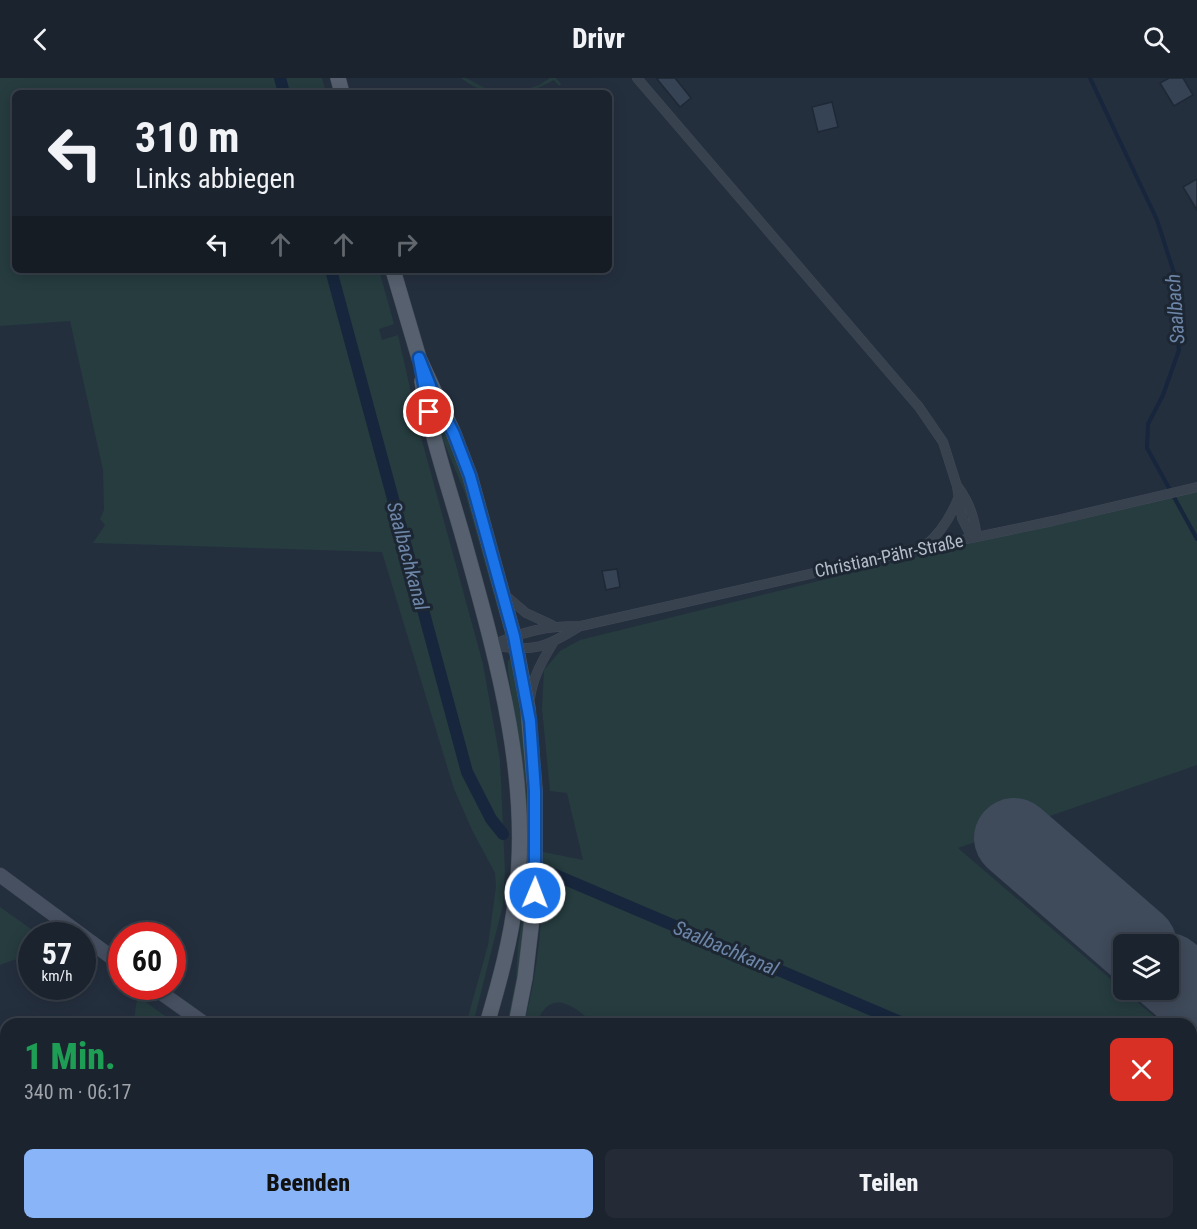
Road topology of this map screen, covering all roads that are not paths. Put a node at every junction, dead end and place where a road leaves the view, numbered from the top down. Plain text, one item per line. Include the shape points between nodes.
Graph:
1 (637, 78) edge
2 (394, 273) edge
3 (419, 358) junction
4 (957, 486) junction
5 (1197, 487) edge
6 (958, 498) junction
7 (977, 537) junction
8 (924, 548) junction
9 (503, 593) junction
10 (554, 626) junction
11 (581, 626) junction
12 (515, 643) junction
13 (553, 643) junction
14 (493, 645) junction
15 (528, 709) junction
16 (0, 875) edge
17 (108, 955) edge
18 (171, 1000) edge
19 (197, 1018) edge
20 (489, 1018) edge
21 (517, 1018) edge

1 - 4 street via 910,396 943,442
2 - 3 main road
3 - 9 main road via 470,476
3 - 14 main road via 433,431
4 - 6 street
4 - 7 street via 970,504
5 - 7 street, Christian-Pähr-Straße
6 - 7 street via 965,528
6 - 8 street via 944,527
7 - 8 street, Christian-Pähr-Straße
8 - 11 street, Christian-Pähr-Straße
9 - 10 street via 526,613
9 - 12 main road
10 - 11 street, Christian-Pähr-Straße
10 - 12 street, Christian-Pähr-Straße via 532,630
11 - 13 street, Christian-Pähr-Straße
12 - 13 street, Christian-Pähr-Straße
12 - 14 street, Christian-Pähr-Straße
12 - 14 street, Christian-Pähr-Straße
12 - 15 main road
13 - 15 street via 532,683
14 - 20 main road via 508,720 519,839 517,895
15 - 21 main road via 535,791 535,893
16 - 17 main road
18 - 19 main road

